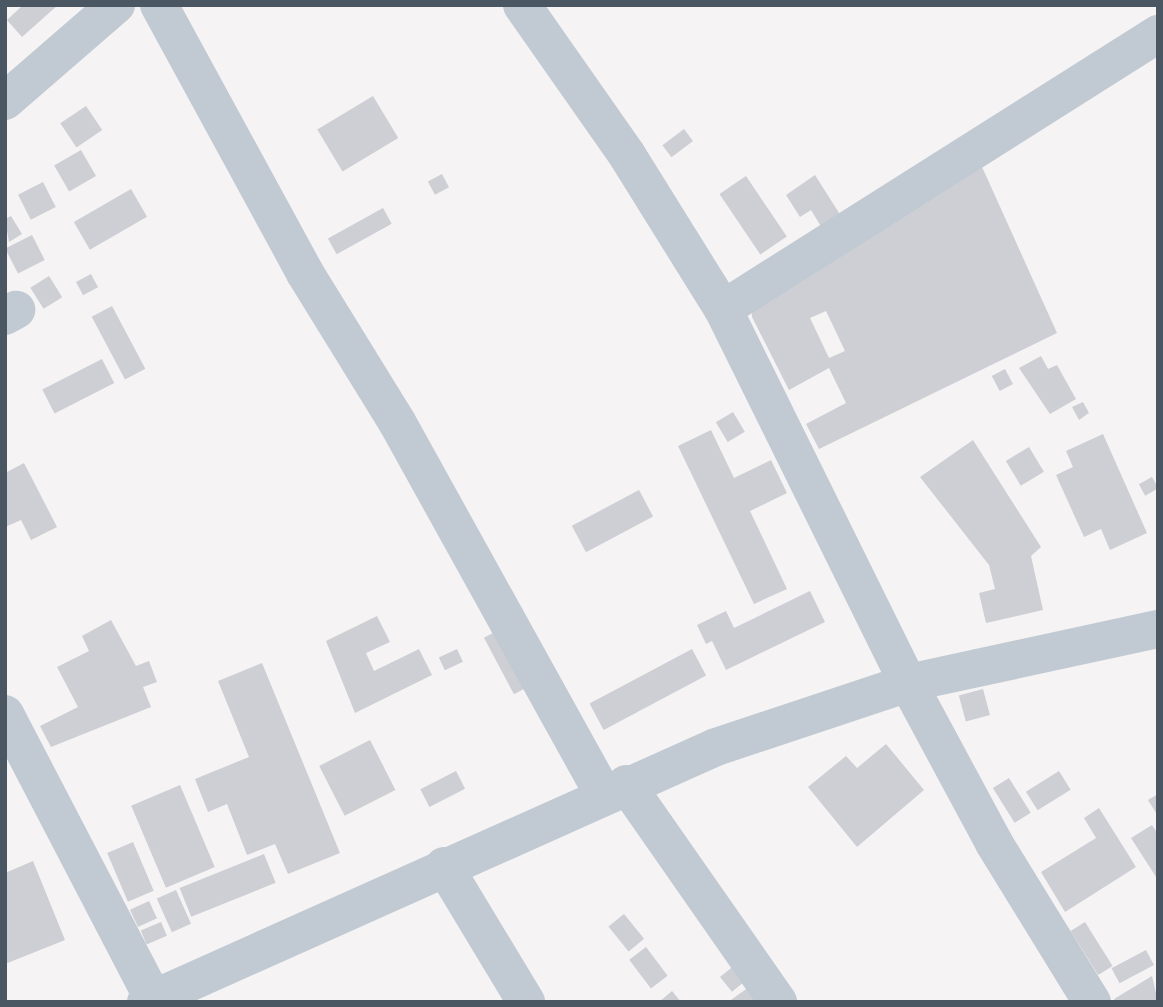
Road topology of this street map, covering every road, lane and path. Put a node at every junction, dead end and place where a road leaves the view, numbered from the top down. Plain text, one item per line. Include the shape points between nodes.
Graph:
1 (116, 5) edge
2 (159, 5) edge
3 (522, 5) edge
4 (1158, 34) edge
5 (5, 101) edge
6 (723, 309) junction
7 (1158, 629) edge
8 (908, 683) junction
9 (5, 714) edge
10 (14, 752) edge
11 (614, 789) junction
12 (444, 866) junction
13 (151, 1001) edge
14 (526, 1002) edge
15 (778, 1002) edge
16 (1092, 1002) edge

1 - 5 street
2 - 11 street via 305,273
3 - 6 street via 627,155
4 - 6 street
6 - 8 street
7 - 8 street
8 - 11 street via 765,729
8 - 16 street via 994,843
9 - 10 street
10 - 13 street
11 - 12 street
11 - 15 street
12 - 13 street
12 - 14 street

